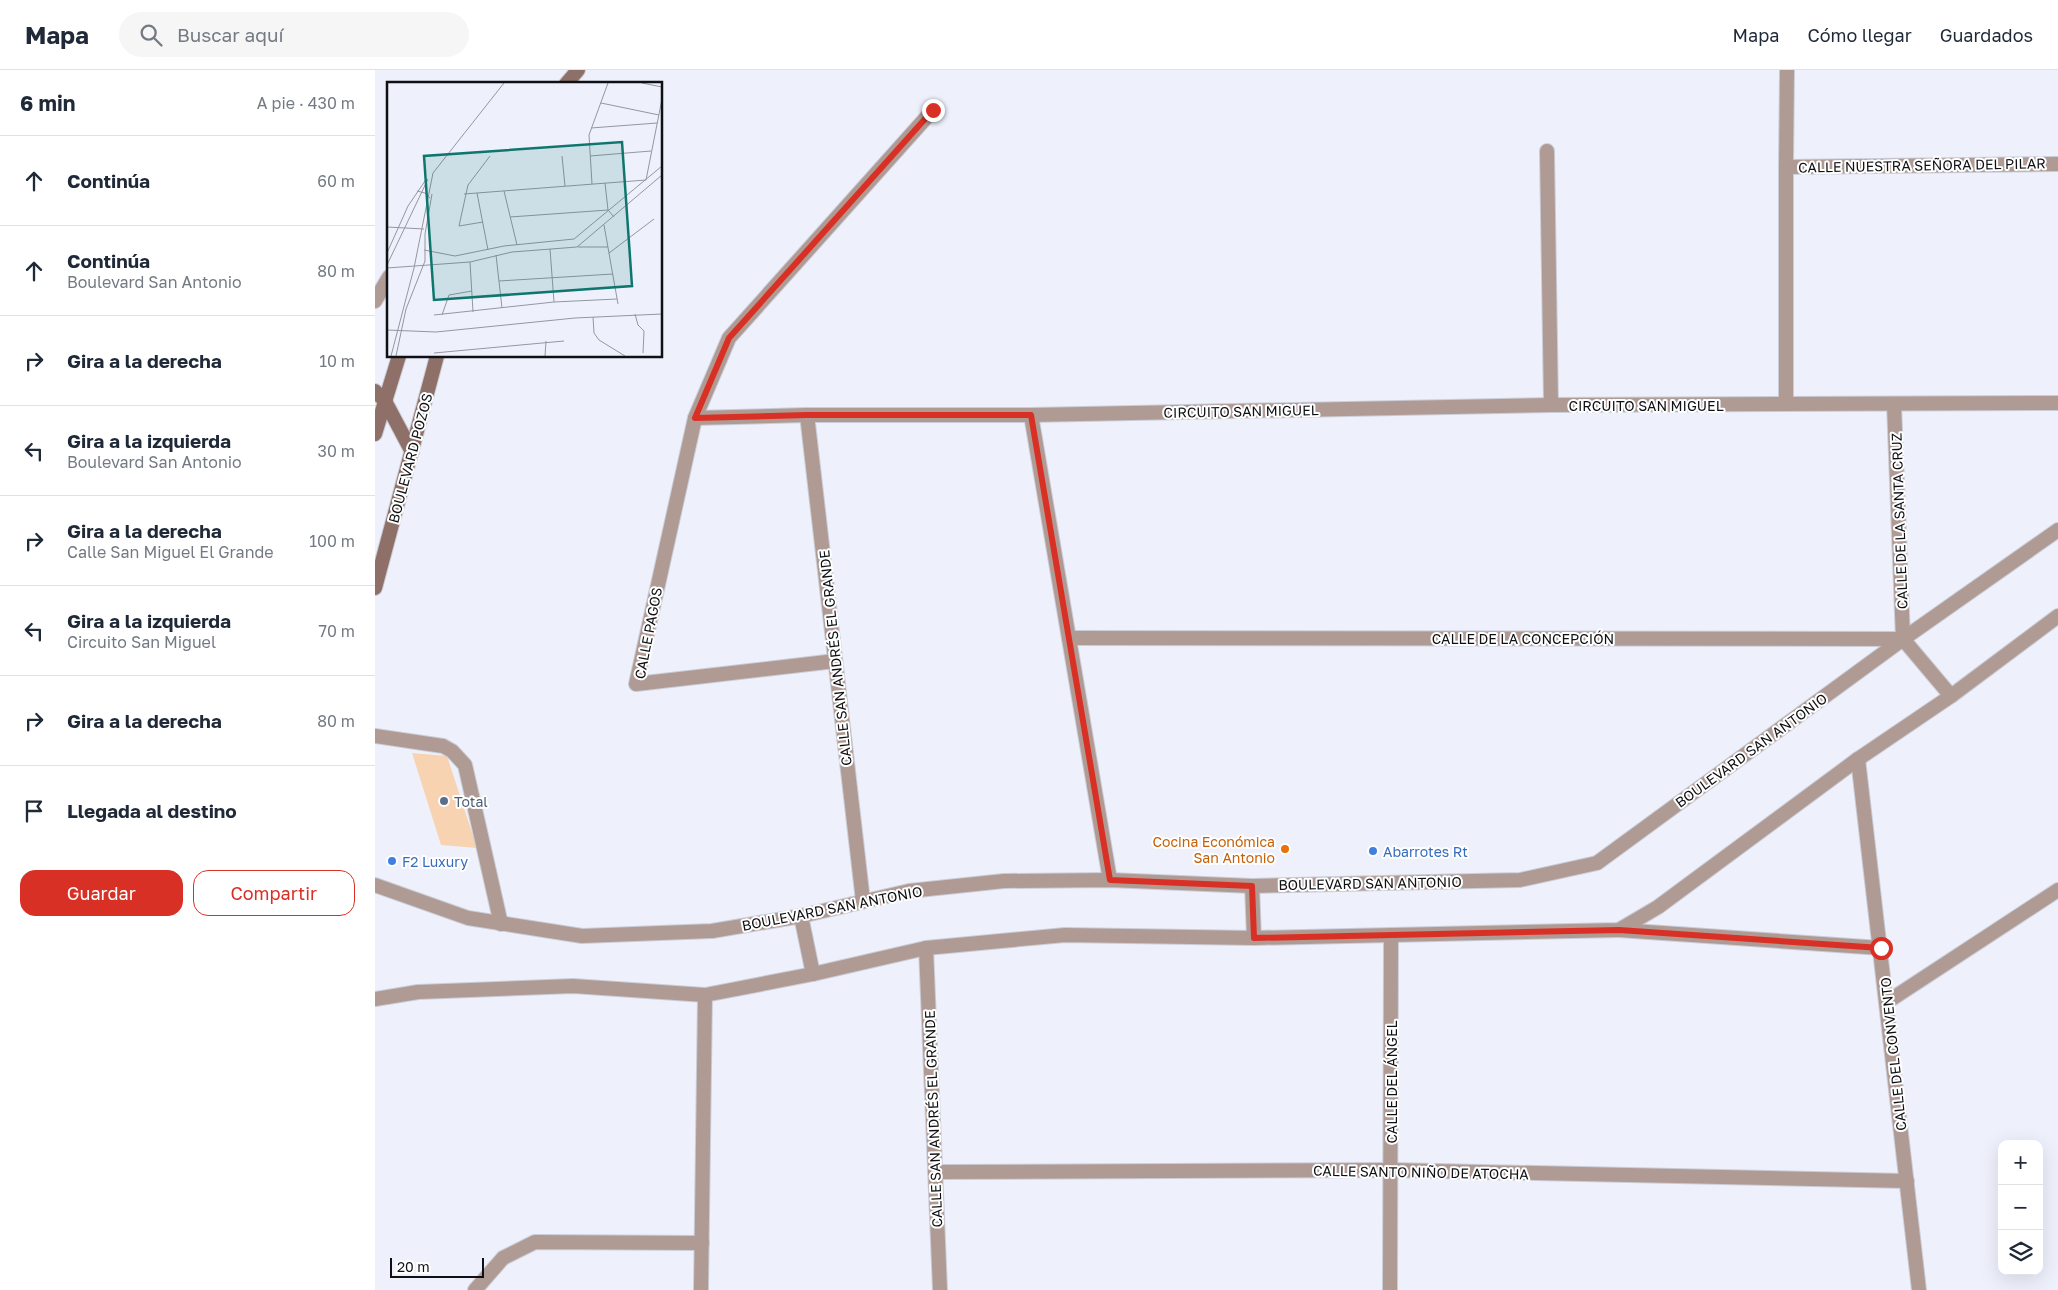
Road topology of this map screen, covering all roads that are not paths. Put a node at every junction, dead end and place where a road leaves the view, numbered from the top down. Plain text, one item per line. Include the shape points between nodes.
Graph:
1 (578, 70) edge
2 (1787, 70) edge
3 (568, 82) edge
4 (933, 110) dead end
5 (1547, 151) dead end
6 (2058, 164) edge
7 (1786, 167) junction
8 (387, 270) edge
9 (375, 278) edge
10 (387, 280) edge
11 (375, 301) edge
12 (398, 358) edge
13 (436, 358) edge
14 (380, 396) edge
15 (2058, 403) edge
16 (1787, 404) junction
17 (1894, 404) junction
18 (1551, 405) junction
19 (807, 415) junction
20 (1031, 415) junction
21 (695, 418) junction
22 (375, 434) edge
23 (411, 452) junction
24 (2058, 530) edge
25 (375, 588) edge
26 (2058, 616) edge
27 (1069, 638) junction
28 (1903, 639) junction
29 (835, 661) junction
30 (1951, 696) junction
31 (375, 736) edge
32 (1858, 758) junction
33 (1110, 880) junction
34 (375, 885) edge
35 (1252, 886) junction
36 (2058, 890) edge
37 (863, 901) junction
38 (801, 916) junction
39 (501, 924) junction
40 (1619, 930) junction
41 (1391, 935) junction
42 (1254, 938) junction
43 (927, 948) junction
44 (1881, 948) junction
45 (813, 974) junction
46 (705, 995) junction
47 (375, 999) edge
48 (1887, 1002) junction
49 (1391, 1170) junction
50 (935, 1172) junction
51 (1907, 1181) junction
52 (702, 1243) junction
53 (475, 1290) edge
54 (701, 1290) edge
55 (940, 1290) edge
56 (1390, 1290) edge
57 (1919, 1290) edge

1 - 3 main road
2 - 7 street
4 - 21 street via 729,338
5 - 18 street
6 - 7 street, CALLE NUESTRA SEÑORA DEL PILAR
7 - 16 street
8 - 9 street
10 - 11 street
12 - 14 main road
13 - 23 main road, BOULEVARD POZOS
14 - 22 main road
14 - 23 main road
15 - 17 street, CIRCUITO SAN MIGUEL
16 - 17 street, CIRCUITO SAN MIGUEL
16 - 18 street, CIRCUITO SAN MIGUEL
17 - 28 street, CALLE DE LA SANTA CRUZ
18 - 20 street, CIRCUITO SAN MIGUEL
19 - 20 street, CIRCUITO SAN MIGUEL
19 - 21 street, CIRCUITO SAN MIGUEL
19 - 29 street, CALLE SAN ANDRÉS EL GRANDE
20 - 27 street
21 - 29 street, CALLE PAGOS via 636,684
23 - 25 main road, BOULEVARD POZOS
24 - 28 street, BOULEVARD SAN ANTONIO
26 - 30 street
27 - 28 street, CALLE DE LA CONCEPCIÓN
27 - 33 street
28 - 30 street
28 - 35 street, BOULEVARD SAN ANTONIO via 1597,862 1521,880
29 - 37 street, CALLE SAN ANDRÉS EL GRANDE
30 - 32 street
31 - 39 street via 443,746 465,765
32 - 40 street via 1658,907
32 - 44 street, CALLE DEL CONVENTO
33 - 35 street, BOULEVARD SAN ANTONIO
33 - 37 street, BOULEVARD SAN ANTONIO via 1004,881 909,891
34 - 39 street, BOULEVARD SAN ANTONIO via 468,918
35 - 42 street
36 - 48 street
37 - 38 street, BOULEVARD SAN ANTONIO
38 - 39 street, BOULEVARD SAN ANTONIO via 712,931 583,936
38 - 45 street
40 - 41 street
40 - 44 street
41 - 42 street
41 - 49 street, CALLE DEL ÁNGEL
42 - 43 street via 1065,935
43 - 45 street
43 - 50 street, CALLE SAN ANDRÉS EL GRANDE
44 - 48 street, CALLE DEL CONVENTO
45 - 46 street
46 - 47 street via 573,986 418,992
46 - 52 street
48 - 51 street, CALLE DEL CONVENTO
49 - 50 street, CALLE SANTO NIÑO DE ATOCHA
49 - 51 street, CALLE SANTO NIÑO DE ATOCHA
49 - 56 street, CALLE DEL ÁNGEL
50 - 55 street, CALLE SAN ANDRÉS EL GRANDE
51 - 57 street, CALLE DEL CONVENTO
52 - 53 street via 535,1242 503,1258
52 - 54 street

